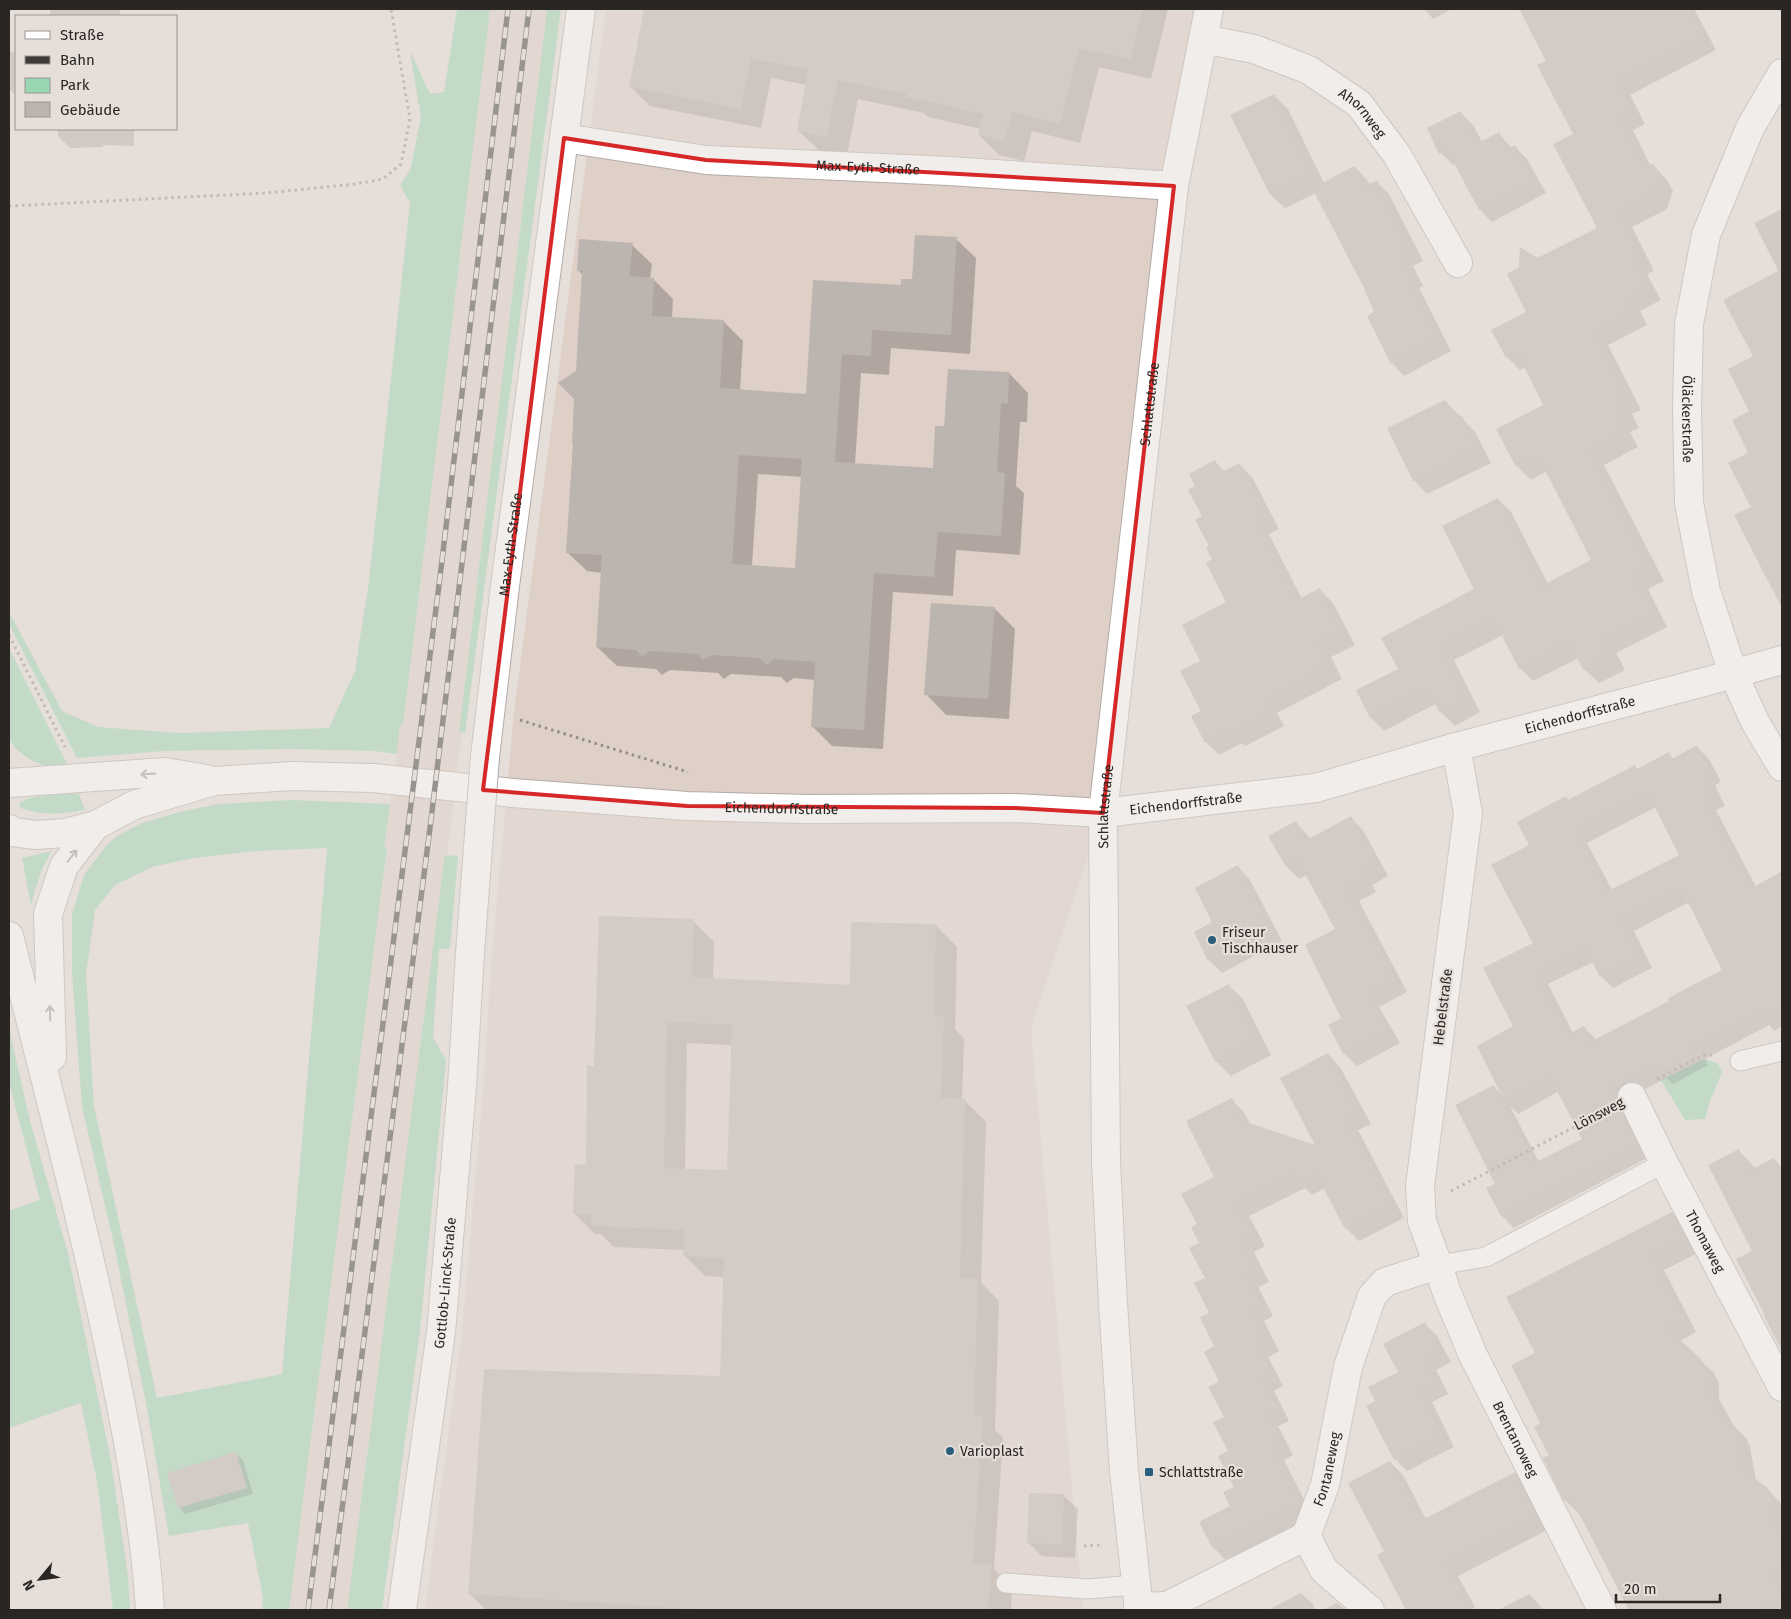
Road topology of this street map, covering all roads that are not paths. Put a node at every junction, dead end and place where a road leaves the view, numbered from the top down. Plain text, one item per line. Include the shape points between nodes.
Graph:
1 (581, 9) edge
2 (1209, 9) edge
3 (1203, 39) junction
4 (1782, 73) edge
5 (564, 138) junction
6 (1174, 186) junction
7 (1458, 264) dead end
8 (1782, 660) edge
9 (1733, 673) junction
10 (1456, 747) junction
11 (1782, 767) edge
12 (214, 780) junction
13 (9, 783) edge
14 (1103, 813) junction
15 (96, 825) junction
16 (9, 829) edge
17 (9, 936) edge
18 (470, 953) joint
19 (1782, 1051) edge
20 (1740, 1061) road end
21 (1632, 1096) road end
22 (54, 1114) junction
23 (1664, 1163) junction
24 (1438, 1265) junction
25 (1782, 1387) edge
26 (1306, 1536) junction
27 (1006, 1583) dead end
28 (1138, 1601) edge
29 (150, 1610) edge
30 (402, 1610) edge
31 (1370, 1610) edge
32 (1602, 1610) edge

1 - 5 street, Max-Eyth-Straße
2 - 3 street, Schlattstraße
3 - 6 street, Schlattstraße
3 - 7 street, Ahornweg via 1254,49 1309,70 1359,104 1397,155
4 - 9 street, Öläckerstraße via 1750,128 1706,235 1690,324 1687,409 1689,503 1706,591
5 - 6 street, Max-Eyth-Straße via 706,160
5 - 18 street, Max-Eyth-Straße, bridge via 485,757
6 - 14 street, Schlattstraße
8 - 9 street, Eichendorffstraße
9 - 10 street, Eichendorffstraße
9 - 11 street, Öläckerstraße via 1755,722
10 - 14 street, Eichendorffstraße via 1316,788
10 - 24 street, Hebelstraße via 1468,813 1420,1186 1422,1221
12 -> 13 street via 165,772
12 - 14 street, Eichendorffstraße via 292,776 373,778 513,793 687,806 1015,808
12 - 15 street via 134,805
14 - 28 street, Schlattstraße via 1106,1171 1112,1303
15 - 16 street via 65,833 36,835
22 -> 15 street via 48,914 64,866
17 - 22 street
18 - 30 street, Gottlob-Linck-Straße via 441,1332
19 - 20 lane
21 - 23 street, Thomaweg
22 - 29 street via 88,1248 122,1408 144,1541
23 - 24 lane via 1486,1257
23 - 25 street, Thomaweg
24 - 26 street, Fontaneweg via 1385,1282 1372,1296 1348,1368 1325,1485
24 - 32 street, Brentanoweg via 1446,1293 1473,1355
26 - 28 street via 1167,1606
26 - 31 street via 1324,1570
27 - 28 lane via 1087,1589

